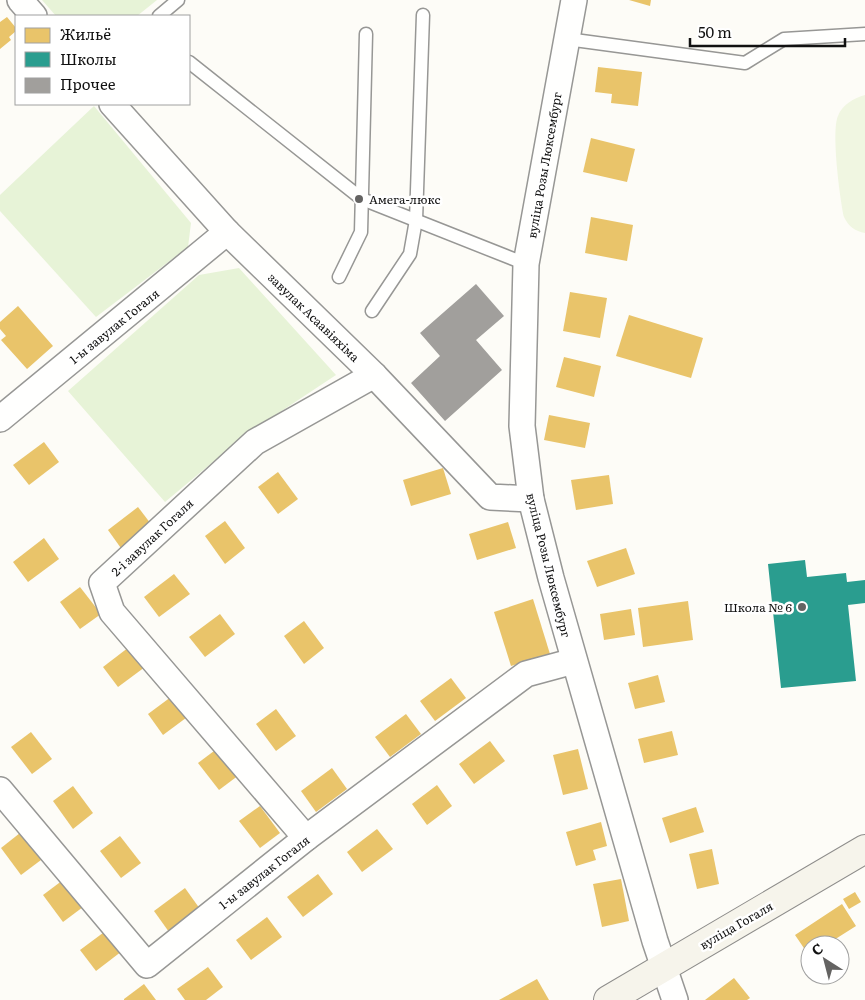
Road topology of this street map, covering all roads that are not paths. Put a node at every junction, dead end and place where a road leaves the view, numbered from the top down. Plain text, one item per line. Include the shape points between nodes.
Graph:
1 (20, 0) edge
2 (178, 0) edge
3 (568, 2) edge
4 (33, 15) edge
5 (160, 15) edge
6 (423, 15) dead end
7 (366, 34) dead end
8 (865, 34) edge
9 (567, 39) junction
10 (190, 63) edge
11 (113, 105) edge
12 (362, 198) junction
13 (416, 220) junction
14 (228, 232) junction
15 (526, 264) junction
16 (338, 277) dead end
17 (372, 310) dead end
18 (374, 375) junction
19 (0, 419) edge
20 (532, 499) junction
21 (574, 661) junction
22 (0, 790) edge
23 (306, 838) junction
24 (865, 849) edge
25 (663, 968) junction
26 (608, 1000) edge
27 (675, 1000) edge

1 - 4 street
2 - 5 lane
3 - 9 street, вуліца Розы Люксембург
6 - 13 lane
7 - 12 lane
8 - 9 lane via 784,39 745,63
9 - 15 street, вуліца Розы Люксембург
10 - 12 lane
11 - 14 street, завулак Асаавіяхіма
12 - 13 lane
12 - 16 lane via 361,232
13 - 15 lane
13 - 17 lane via 410,254
14 - 18 street, завулак Асаавіяхіма
14 - 19 street, 1-ы завулак Гогаля
15 - 20 street, вуліца Розы Люксембург via 522,426
18 - 20 street, завулак Асаавіяхіма via 490,497
18 - 23 street, 2-і завулак Гогаля via 255,442 102,583 112,612
20 - 21 street, вуліца Розы Люксембург
21 - 23 street, 1-ы завулак Гогаля via 526,674
21 - 25 street, вуліца Розы Люксембург
22 - 23 street, 1-ы завулак Гогаля via 147,965
24 - 25 main road, вуліца Гогаля
25 - 26 main road, вуліца Гогаля
25 - 27 street, вуліца Розы Люксембург

